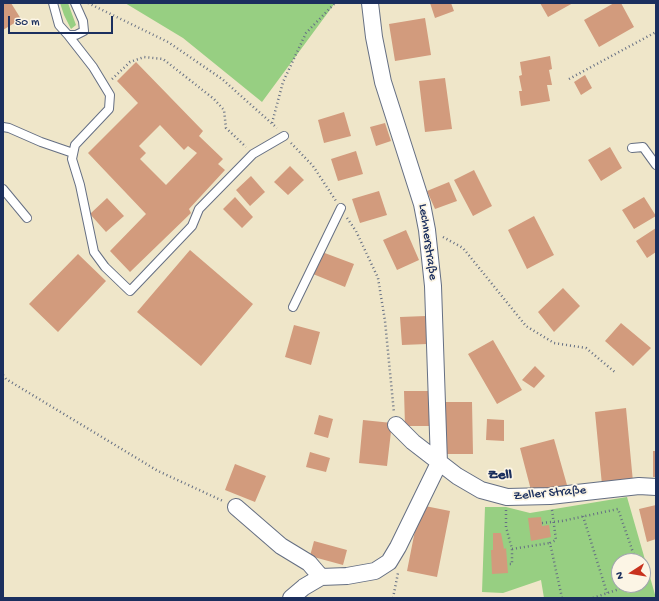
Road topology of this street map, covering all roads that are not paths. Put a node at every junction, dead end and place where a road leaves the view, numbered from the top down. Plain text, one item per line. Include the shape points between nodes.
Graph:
1 (53, 3) edge
2 (75, 3) edge
3 (370, 3) edge
4 (68, 35) junction
5 (3, 127) edge
6 (284, 136) road end
7 (632, 148) dead end
8 (73, 153) junction
9 (656, 165) edge
10 (3, 189) edge
11 (341, 208) road end
12 (27, 218) dead end
13 (293, 307) dead end
14 (396, 425) road end
15 (439, 463) junction
16 (656, 487) edge
17 (236, 507) road end
18 (321, 577) junction
19 (291, 598) edge

1 - 4 lane via 59,25
2 - 4 lane via 84,21 84,31 76,36
3 - 15 street, Lechnerstraße via 383,82 422,204 428,238 434,293
4 - 8 lane via 110,94 109,109 74,145
5 - 8 lane
6 - 8 lane via 253,154 199,209 192,226 130,291 105,267 94,252 72,159
7 - 9 lane via 643,147
10 - 12 lane
11 - 13 lane
14 - 15 street, Zeller Straße
15 - 16 street, Zeller Straße via 482,490 506,497 550,496 638,486
15 - 18 street via 389,562 375,571
17 - 18 street via 281,546 309,563
18 - 19 street

